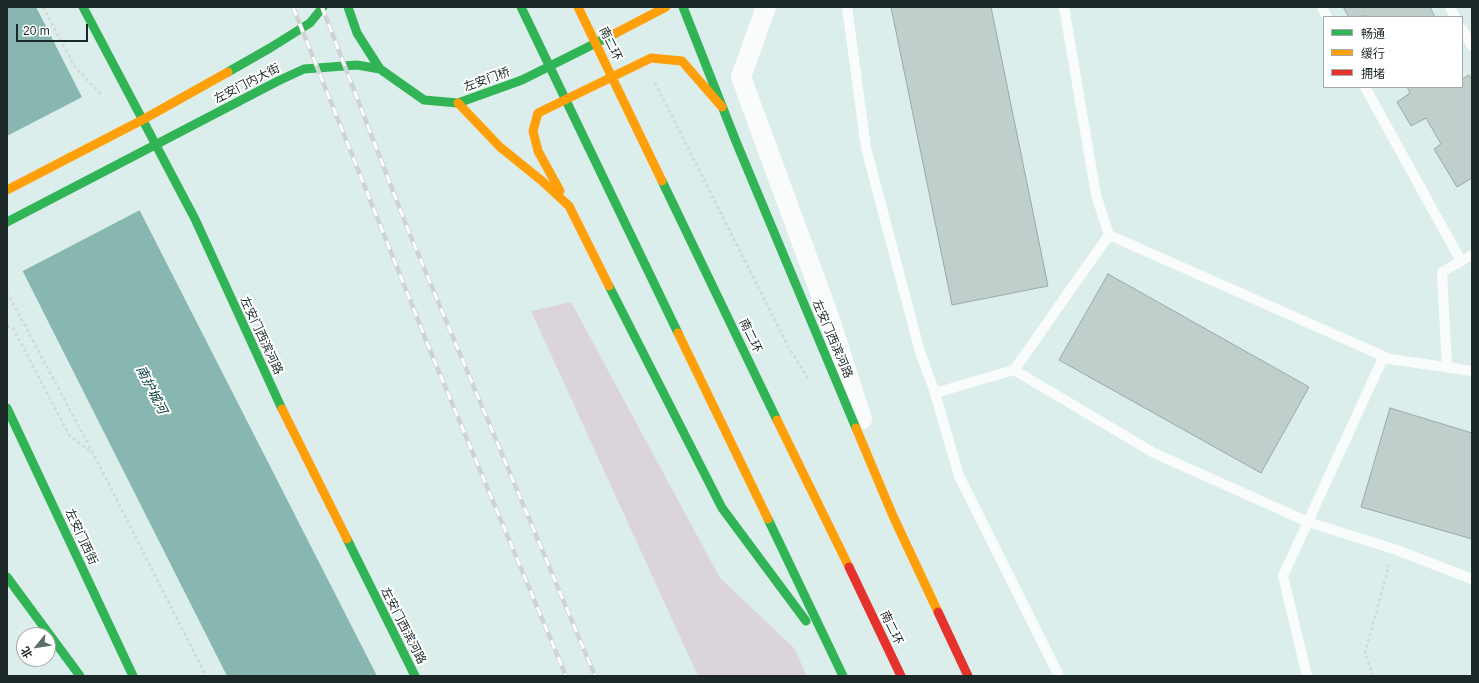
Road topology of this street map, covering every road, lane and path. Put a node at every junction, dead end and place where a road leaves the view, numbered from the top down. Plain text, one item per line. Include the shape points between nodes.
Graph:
1 (44, 7) edge
2 (83, 7) edge
3 (323, 7) edge
4 (348, 7) edge
5 (521, 7) edge
6 (578, 7) edge
7 (666, 7) edge
8 (683, 7) edge
9 (766, 7) edge
10 (847, 7) edge
11 (1064, 7) edge
12 (1322, 7) edge
13 (1450, 7) edge
14 (1326, 16) edge
15 (1454, 16) edge
16 (1463, 30) edge
17 (1472, 46) edge
18 (380, 69) junction
19 (653, 78) dead end
20 (1366, 88) edge
21 (100, 94) dead end
22 (458, 103) junction
23 (722, 107) junction
24 (144, 119) junction
25 (156, 145) junction
26 (7, 190) edge
27 (569, 206) junction
28 (7, 222) edge
29 (1109, 236) junction
30 (1472, 255) edge
31 (1461, 261) junction
32 (7, 292) edge
33 (7, 326) edge
34 (1390, 359) junction
35 (1447, 367) junction
36 (1014, 370) junction
37 (1472, 371) edge
38 (813, 387) dead end
39 (935, 393) junction
40 (7, 408) edge
41 (94, 455) junction
42 (893, 516) junction
43 (1308, 522) junction
44 (1394, 549) junction
45 (7, 578) edge
46 (1472, 579) edge
47 (837, 663) junction
48 (80, 676) edge
49 (133, 676) edge
50 (206, 676) edge
51 (415, 676) edge
52 (843, 676) edge
53 (901, 676) edge
54 (968, 676) edge
55 (1059, 676) edge
56 (1307, 676) edge
57 (1373, 676) edge

1 - 21 path via 75,67
2 - 24 main road, 左安门西滨河路
3 - 24 main road, 左安门内大街 via 310,23
4 - 18 main road, 左安门桥 via 356,33
5 - 47 main road
6 - 53 main road, 南二环
7 - 22 main road, 左安门桥 via 522,80
8 - 23 main road, 左安门西滨河路
9 - 42 street via 741,77 828,314
10 - 39 lane via 866,148 920,352
11 - 29 lane via 1096,195
12 - 14 lane
13 - 15 lane
16 - 17 lane
18 - 22 main road, 左安门桥 via 424,100
18 - 25 main road, 左安门内大街 via 357,65 304,69
19 - 38 path via 788,346
20 - 31 lane
22 - 27 main road via 500,147
23 - 27 main road via 682,61 651,58 538,113 533,132 538,151
23 - 42 main road, 左安门西滨河路
24 - 25 main road, 左安门西滨河路
24 - 26 main road, 左安门内大街
25 - 28 main road, 左安门内大街
25 - 51 main road, 左安门西滨河路 via 195,219 290,427
27 - 47 main road via 722,508
29 - 34 lane
29 - 36 lane
30 - 31 lane
31 - 35 lane via 1442,272
32 - 41 path
33 - 41 path via 13,328 69,435
34 - 35 lane
34 - 43 lane via 1383,358
35 - 37 lane
36 - 39 lane
36 - 43 lane via 1154,452
39 - 55 lane via 959,476
40 - 49 main road, 左安门西街
41 - 50 path
42 - 54 main road, 左安门西滨河路
43 - 44 lane
43 - 56 lane via 1283,576
44 - 46 lane
44 - 57 path via 1365,653
45 - 48 main road
47 - 52 main road

